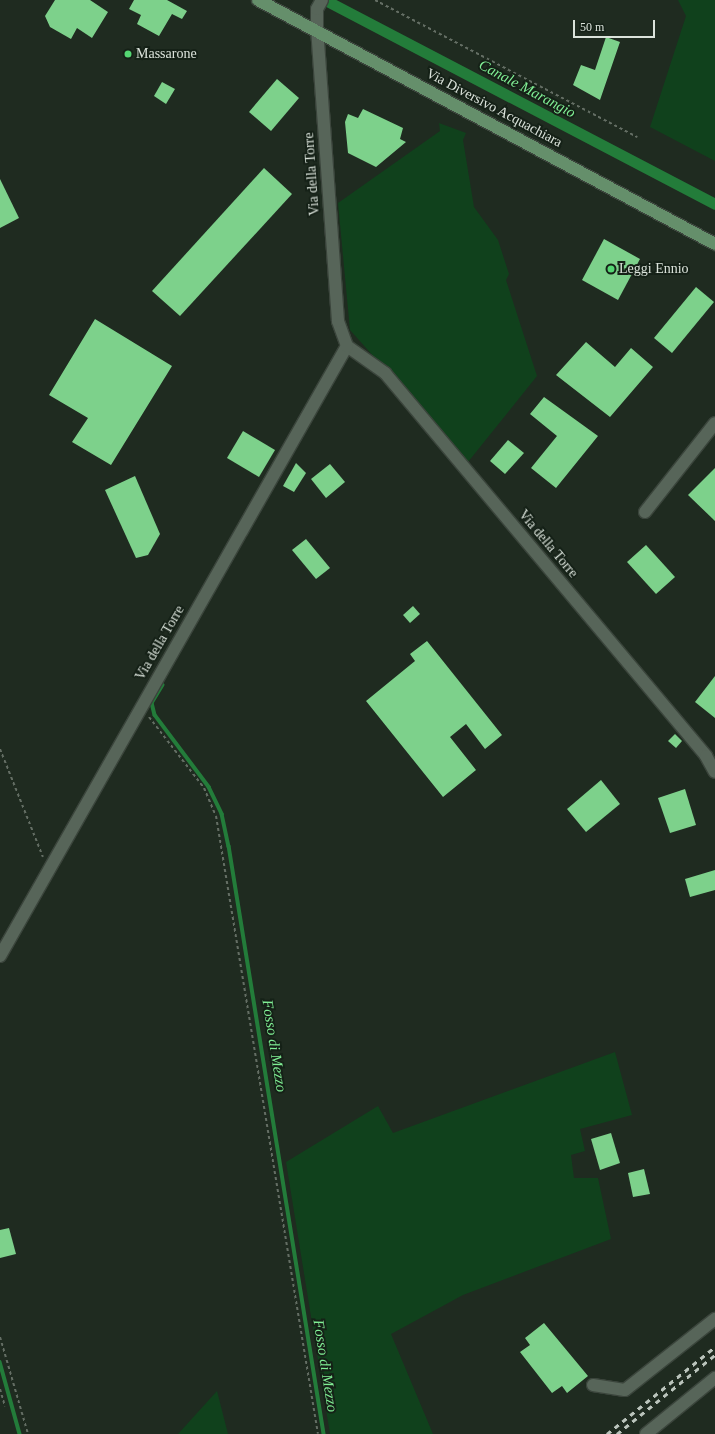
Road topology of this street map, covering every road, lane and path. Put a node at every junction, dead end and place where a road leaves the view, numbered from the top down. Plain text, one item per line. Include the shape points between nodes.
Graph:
1 (258, 0) edge
2 (375, 0) edge
3 (319, 5) edge
4 (317, 30) junction
5 (637, 137) dead end
6 (715, 244) edge
7 (347, 346) junction
8 (715, 422) edge
9 (645, 512) dead end
10 (141, 706) junction
11 (0, 749) edge
12 (715, 772) edge
13 (51, 864) junction
14 (0, 956) edge
15 (715, 1319) edge
16 (0, 1336) edge
17 (715, 1378) edge
18 (592, 1385) dead end
19 (0, 1389) edge
20 (5, 1406) dead end
21 (28, 1434) edge
22 (318, 1434) edge
23 (646, 1434) edge

1 - 4 main road, Via Diversivo Acquachiara
2 - 5 path
3 - 4 street, Via della Torre
4 - 6 main road, Via Diversivo Acquachiara
4 - 7 street, Via della Torre via 338,321
7 - 10 street, Via della Torre
7 - 12 street, Via della Torre via 385,373 706,756
8 - 9 street
10 - 13 street, Via della Torre
10 - 22 path via 204,788 216,816
11 - 13 path via 44,857
13 - 14 street, Via della Torre
15 - 18 street via 625,1390
16 - 21 path
17 - 23 street
19 - 20 path

